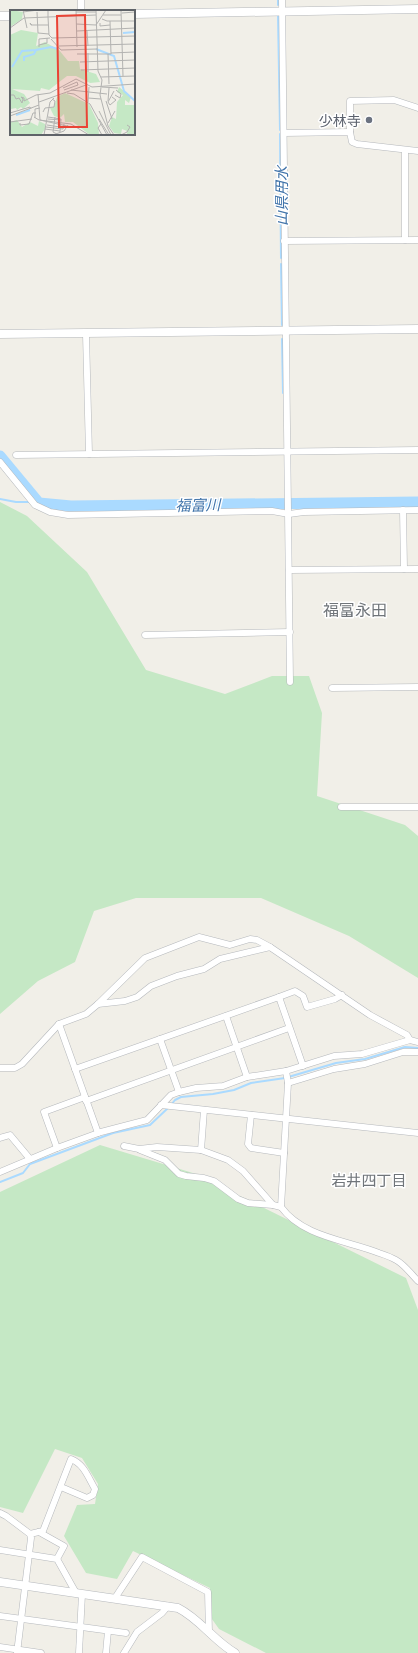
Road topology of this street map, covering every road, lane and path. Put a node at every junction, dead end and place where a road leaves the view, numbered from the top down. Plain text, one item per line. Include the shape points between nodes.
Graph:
1 (282, 0) edge
2 (418, 9) edge
3 (282, 11) junction
4 (135, 14) edge
5 (418, 108) edge
6 (350, 132) junction
7 (284, 133) junction
8 (405, 151) junction
9 (418, 151) edge
10 (405, 240) junction
11 (418, 240) edge
12 (284, 241) junction
13 (418, 329) edge
14 (285, 331) junction
15 (0, 334) edge
16 (86, 334) junction
17 (418, 450) edge
18 (287, 451) junction
19 (89, 454) junction
20 (16, 455) dead end
21 (0, 462) edge
22 (403, 510) junction
23 (418, 510) edge
24 (289, 512) junction
25 (418, 569) edge
26 (289, 570) junction
27 (404, 570) junction
28 (290, 632) junction
29 (145, 635) dead end
30 (290, 682) dead end
31 (418, 687) edge
32 (332, 688) dead end
33 (418, 806) edge
34 (341, 807) dead end
35 (270, 947) junction
36 (342, 995) junction
37 (279, 997) junction
38 (98, 1004) junction
39 (226, 1016) junction
40 (59, 1024) junction
41 (289, 1028) junction
42 (160, 1039) junction
43 (410, 1040) junction
44 (418, 1042) edge
45 (236, 1047) junction
46 (418, 1052) edge
47 (303, 1066) junction
48 (0, 1068) edge
49 (75, 1069) junction
50 (171, 1070) junction
51 (247, 1077) junction
52 (287, 1077) junction
53 (179, 1092) junction
54 (86, 1099) junction
55 (164, 1105) junction
56 (204, 1110) junction
57 (251, 1115) junction
58 (286, 1119) junction
59 (98, 1133) junction
60 (418, 1133) edge
61 (0, 1138) edge
62 (124, 1146) dead end
63 (57, 1148) junction
64 (139, 1149) junction
65 (201, 1150) junction
66 (284, 1153) junction
67 (30, 1159) junction
68 (0, 1172) edge
69 (273, 1205) junction
70 (281, 1207) junction
71 (418, 1281) edge
72 (61, 1487) junction
73 (0, 1513) edge
74 (39, 1532) junction
75 (30, 1534) junction
76 (0, 1550) edge
77 (29, 1554) junction
78 (57, 1559) junction
79 (0, 1582) edge
80 (25, 1585) junction
81 (79, 1593) junction
82 (115, 1598) junction
83 (168, 1606) junction
84 (0, 1616) edge
85 (21, 1619) junction
86 (80, 1627) junction
87 (108, 1631) junction
88 (126, 1633) dead end
89 (209, 1633) junction
90 (0, 1647) edge
91 (17, 1651) edge
92 (41, 1653) edge
93 (79, 1653) edge
94 (106, 1653) edge
95 (124, 1653) edge
96 (235, 1653) edge

1 - 3 street
2 - 3 street
3 - 4 street
3 - 7 street
5 - 6 street via 394,100 350,101
6 - 7 street
6 - 8 street via 352,142 357,144
7 - 12 street
8 - 9 street
8 - 10 street
10 - 11 street
10 - 12 street
12 - 14 street
13 - 14 street
14 - 16 street
14 - 18 street
15 - 16 street
16 - 19 street
17 - 18 street
18 - 19 street
18 - 24 street
19 - 20 street
21 - 24 street via 33,502 50,512 68,515
22 - 23 street
22 - 24 street
22 - 27 street
24 - 26 street
25 - 27 street
26 - 27 street
26 - 28 street
28 - 29 street
28 - 30 street
31 - 32 street
33 - 34 street
35 - 36 street
35 - 38 street via 220,959 204,969 151,986 137,997 125,1001
35 - 38 street via 250,939 230,945 199,937 145,958
36 - 37 street via 307,1007 303,996 295,991
36 - 43 street via 370,1015 407,1035
37 - 39 street
37 - 41 street
38 - 40 street via 86,1014
39 - 42 street
39 - 45 street
40 - 48 street via 22,1064 15,1068
40 - 49 street
41 - 45 street
41 - 47 street
42 - 49 street
42 - 50 street
43 - 44 street
43 - 47 street via 362,1054 334,1056
45 - 50 street
45 - 51 street
46 - 52 street via 403,1052 365,1064
47 - 52 street
49 - 54 street
50 - 53 street
50 - 54 street
51 - 52 street
51 - 53 street via 223,1086
52 - 58 street
53 - 55 street via 171,1095
54 - 59 street
54 - 63 street via 44,1112
55 - 56 street
55 - 59 street via 147,1120
56 - 57 street
56 - 65 street
57 - 58 street
57 - 66 street via 248,1144 251,1148
58 - 60 street
58 - 66 street
59 - 63 street
61 - 67 street via 10,1135
62 - 64 street
63 - 67 street
64 - 65 street via 157,1147
64 - 69 street via 165,1160 179,1174 214,1181 243,1201
65 - 69 street via 228,1160 243,1172
66 - 70 street
67 - 68 street
69 - 70 street
70 - 71 street via 295,1222 307,1229 395,1259
72 - 72 street via 71,1459 78,1462 95,1489 93,1495 87,1498
72 - 74 street via 43,1531
73 - 75 street
74 - 75 street
74 - 78 street via 64,1546
75 - 77 street
76 - 77 street
77 - 78 street
77 - 80 street
78 - 81 street
79 - 80 street
80 - 81 street
80 - 85 street
81 - 82 street
81 - 86 street
82 - 83 street
82 - 89 street via 142,1557 208,1592
83 - 89 street via 186,1612
83 - 95 street via 138,1632
84 - 85 street
85 - 86 street
85 - 91 street
86 - 87 street
86 - 93 street
87 - 88 street
87 - 94 street
89 - 96 street
90 - 91 street
91 - 92 street

